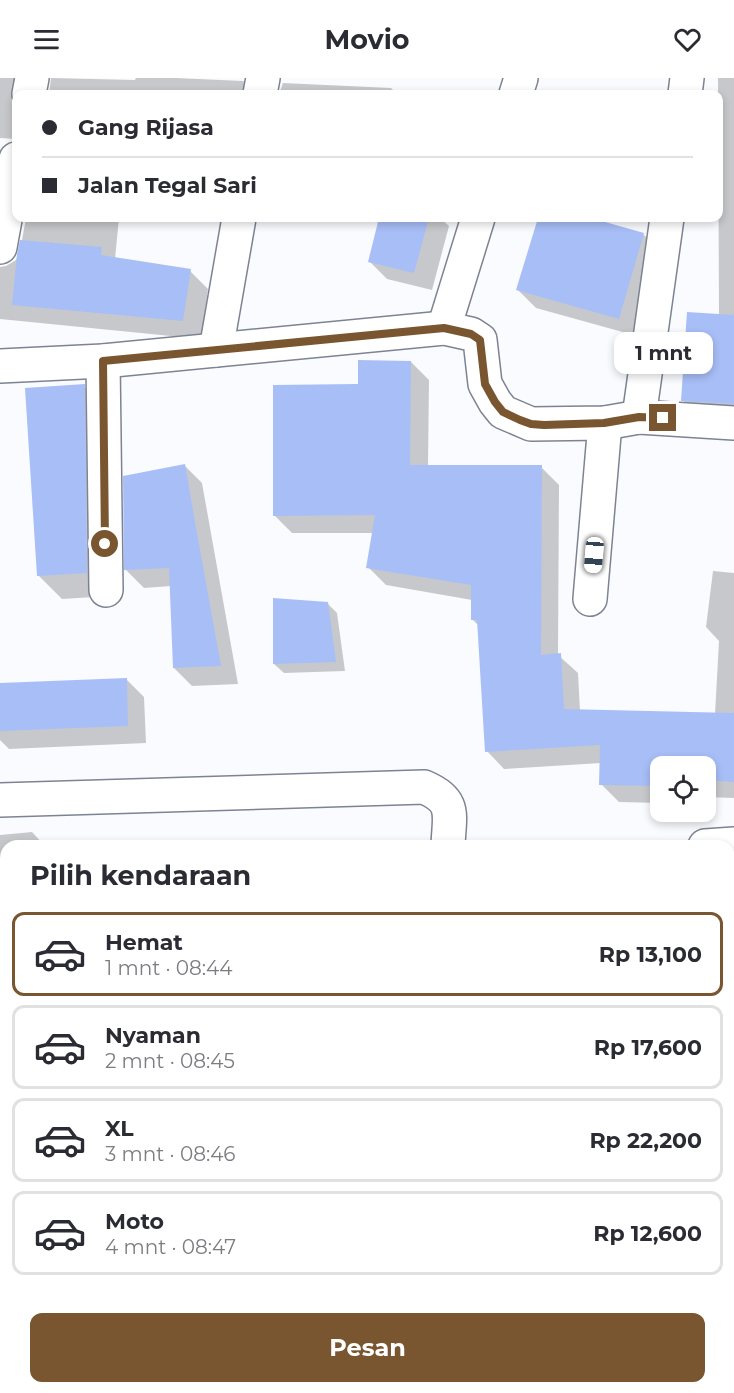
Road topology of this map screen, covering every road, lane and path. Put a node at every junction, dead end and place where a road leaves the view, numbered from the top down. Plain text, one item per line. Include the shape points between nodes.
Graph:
1 (12, 181) edge
2 (238, 222) edge
3 (477, 222) edge
4 (666, 222) edge
5 (0, 247) edge
6 (444, 328) junction
7 (216, 350) junction
8 (103, 361) junction
9 (0, 366) edge
10 (639, 417) junction
11 (604, 423) junction
12 (734, 423) edge
13 (106, 590) dead end
14 (590, 599) dead end
15 (0, 800) edge
16 (448, 840) edge

1 - 5 street
2 - 7 street
3 - 6 street
4 - 10 street
6 - 7 street
6 - 11 street via 480,340 485,384 503,412 531,424
7 - 8 street
8 - 9 street
8 - 13 street
10 - 11 street
10 - 12 street
11 - 14 street
15 - 16 street via 424,787 443,797 449,806

